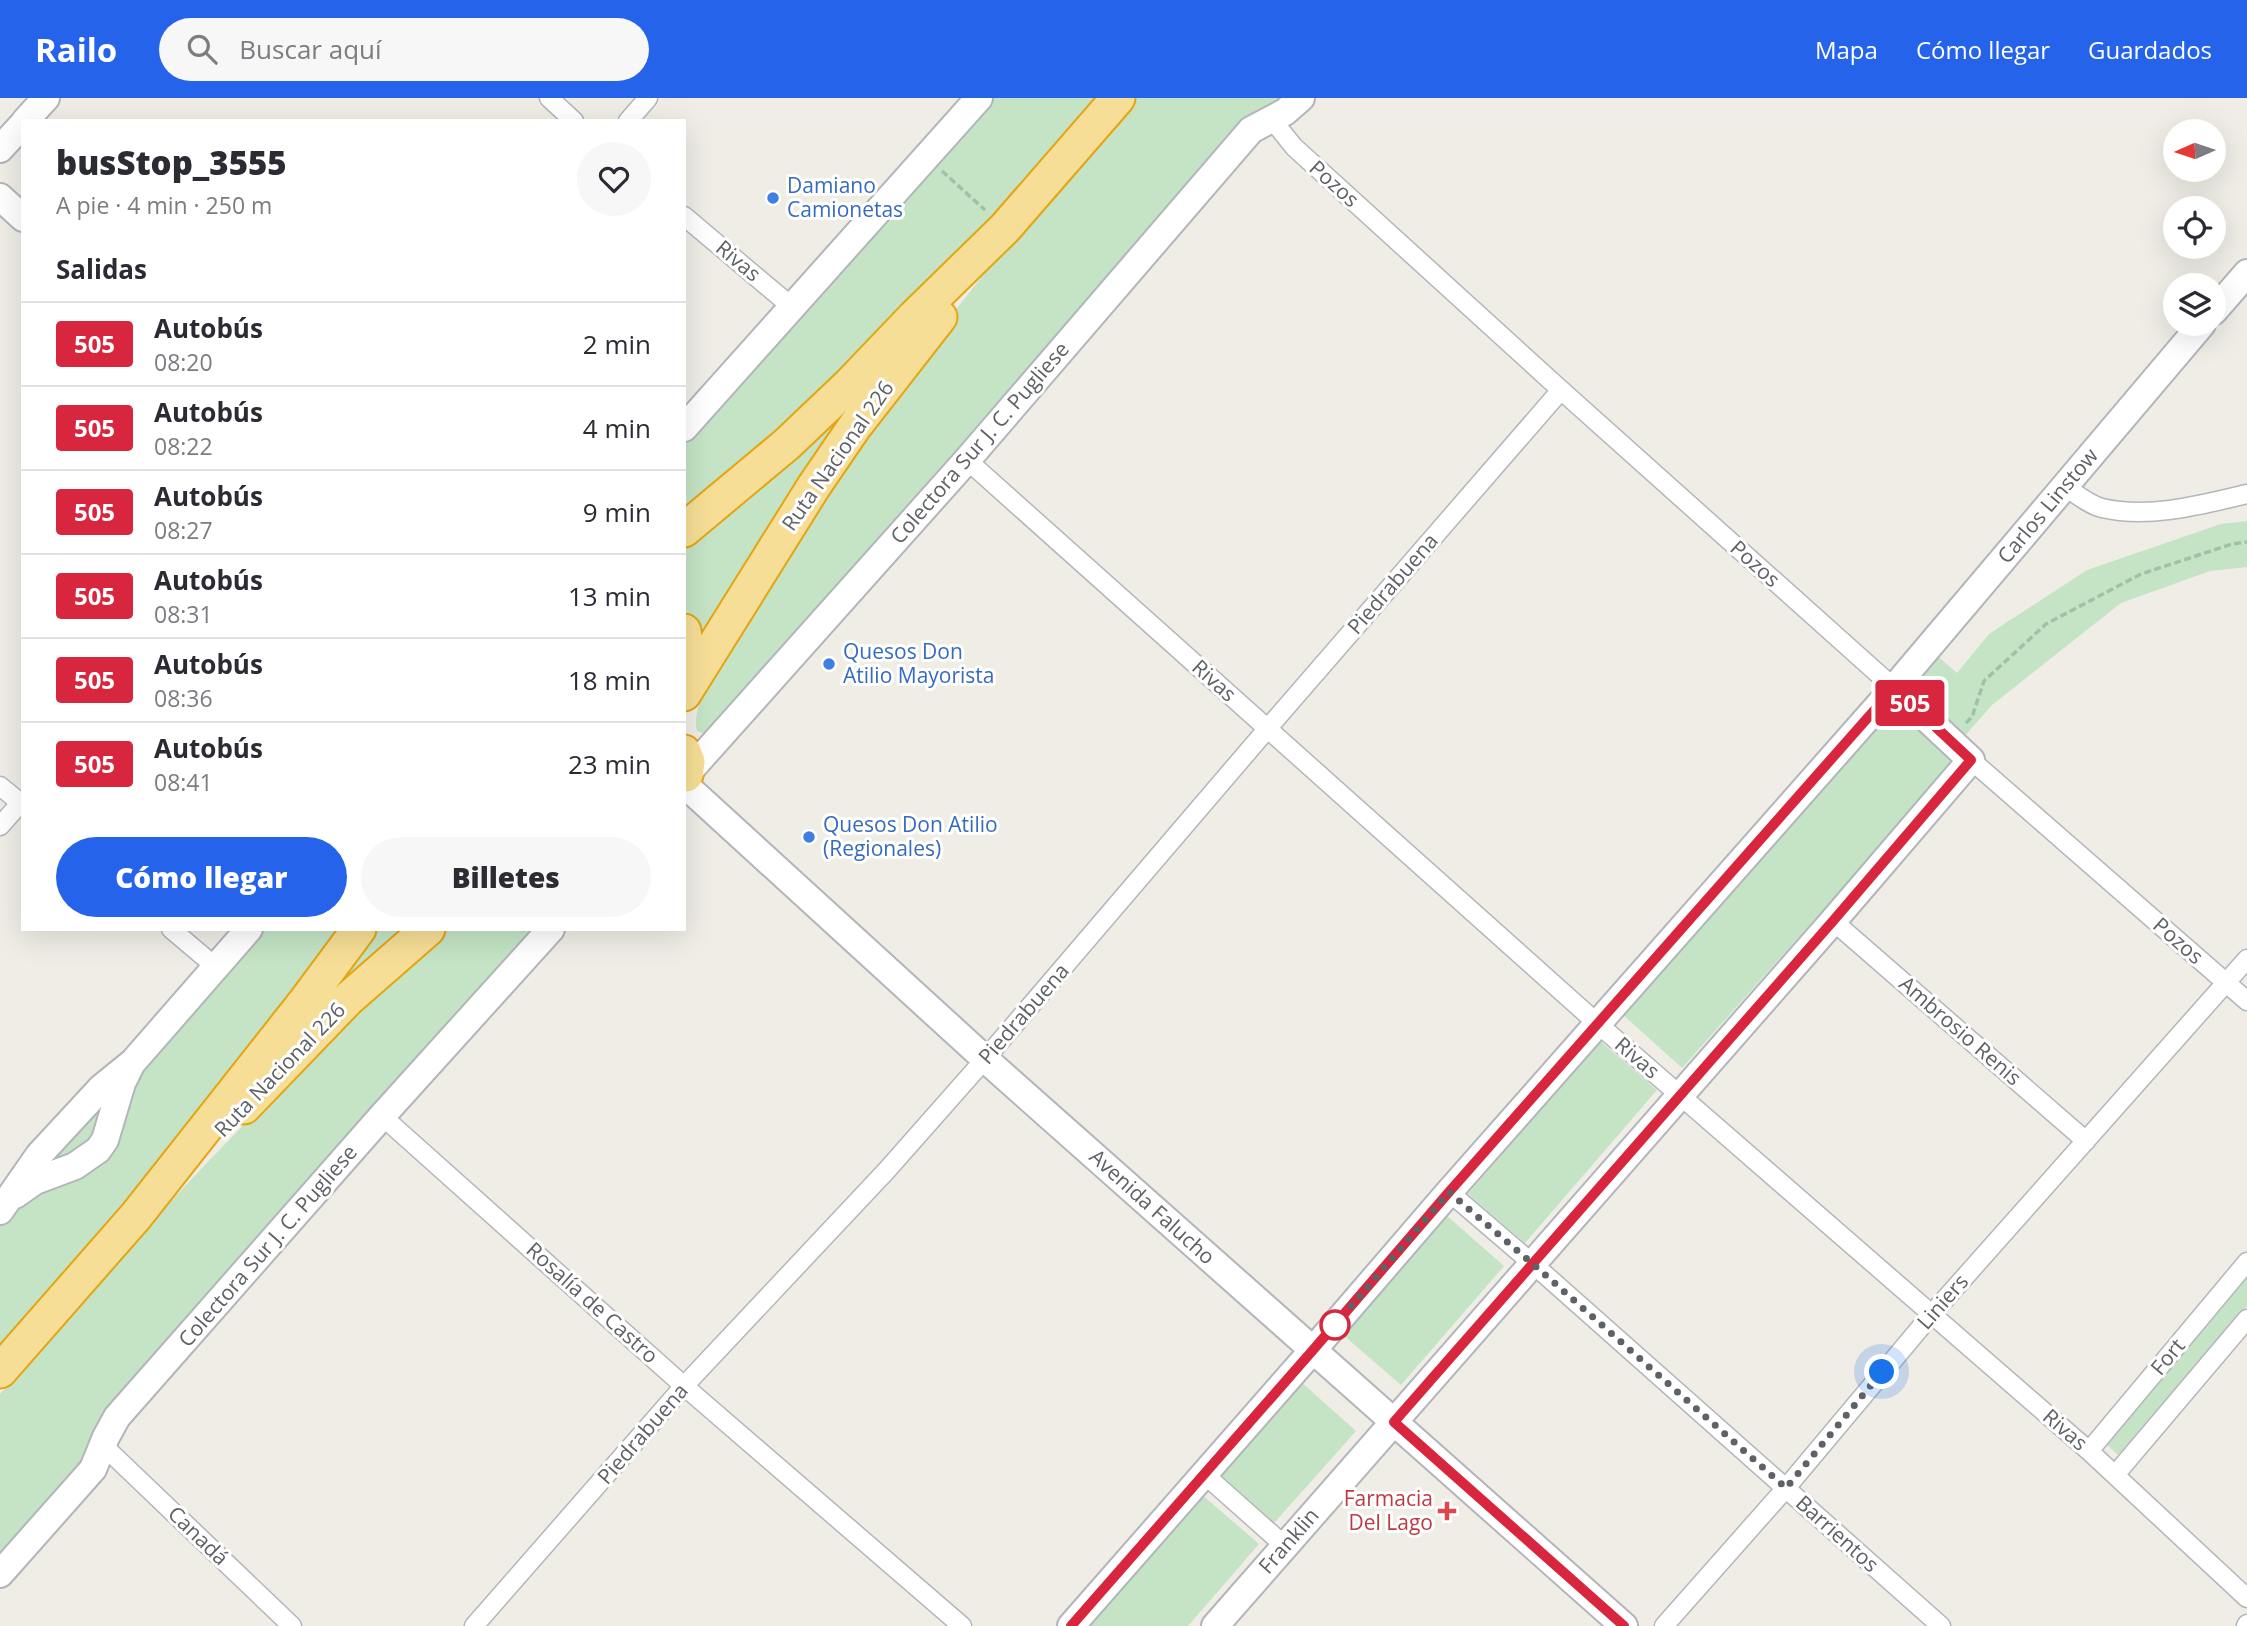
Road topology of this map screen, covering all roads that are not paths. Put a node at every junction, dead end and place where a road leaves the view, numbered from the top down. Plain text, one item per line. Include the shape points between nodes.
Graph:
1 (46, 98) edge
2 (549, 98) edge
3 (648, 98) edge
4 (979, 98) edge
5 (1118, 98) edge
6 (1301, 98) edge
7 (1279, 116) junction
8 (27, 119) edge
9 (572, 119) edge
10 (630, 119) edge
11 (21, 125) edge
12 (0, 149) edge
13 (0, 197) edge
14 (21, 216) edge
15 (686, 218) edge
16 (1005, 228) junction
17 (2247, 273) edge
18 (2226, 297) edge
19 (792, 307) junction
20 (2192, 336) edge
21 (1561, 390) junction
22 (686, 426) edge
23 (967, 460) junction
24 (2064, 486) junction
25 (2247, 495) edge
26 (686, 528) edge
27 (686, 645) edge
28 (686, 679) edge
29 (1894, 688) junction
30 (686, 691) edge
31 (1268, 729) junction
32 (1971, 760) junction
33 (686, 771) edge
34 (686, 773) edge
35 (0, 786) edge
36 (21, 802) edge
37 (21, 804) edge
38 (0, 826) edge
39 (1833, 921) junction
40 (173, 931) edge
41 (248, 931) edge
42 (358, 931) edge
43 (426, 931) edge
44 (549, 931) edge
45 (2247, 959) edge
46 (217, 968) junction
47 (2227, 983) junction
48 (2247, 1001) edge
49 (1598, 1024) junction
50 (985, 1059) junction
51 (133, 1062) junction
52 (1681, 1095) junction
53 (382, 1116) junction
54 (2086, 1141) junction
55 (1449, 1192) junction
56 (6, 1204) edge
57 (136, 1216) junction
58 (2247, 1262) edge
59 (1533, 1264) junction
60 (1931, 1315) junction
61 (2247, 1319) edge
62 (1313, 1350) junction
63 (0, 1371) edge
64 (684, 1386) junction
65 (1394, 1422) junction
66 (2089, 1451) junction
67 (101, 1452) junction
68 (1204, 1474) junction
69 (2115, 1475) junction
70 (1786, 1488) junction
71 (1285, 1545) junction
72 (0, 1574) edge
73 (2247, 1598) edge
74 (292, 1626) edge
75 (474, 1626) edge
76 (962, 1626) edge
77 (1070, 1626) edge
78 (1215, 1626) edge
79 (1624, 1626) edge
80 (1664, 1626) edge
81 (1941, 1626) edge

1 - 8 main road
2 - 9 street
3 - 10 street
4 - 19 main road
5 - 16 highway, Ruta Nacional 226
6 - 7 main road, Colectora Sur J. C. Pugliese
7 - 21 street, Pozos via 1278,127 1294,147
7 - 23 main road, Colectora Sur J. C. Pugliese via 1251,130
11 - 12 main road
13 - 14 main road
15 - 19 street, Rivas
16 - 26 highway, Ruta Nacional 226 via 787,444
16 - 30 highway, Ruta Nacional 226 via 841,446
17 - 18 main road
19 - 22 main road
20 - 24 main road, Carlos Linstow
21 - 29 street, Pozos
21 - 31 street, Piedrabuena
23 - 31 street, Rivas
23 - 33 main road, Colectora Sur J. C. Pugliese
24 - 25 street via 2099,508 2145,512
24 - 29 main road, Carlos Linstow
27 - 28 highway
29 - 32 main road, Pozos
29 - 49 main road, Carlos Linstow
31 - 49 street, Rivas
31 - 50 street, Piedrabuena
32 - 39 main road, Franklin
32 - 47 street, Pozos
34 - 50 main road, Avenida Falucho
35 - 36 street
37 - 38 street
39 - 52 main road, Franklin
39 - 54 street, Ambrosio Renis
40 - 46 street
41 - 46 main road
42 - 57 highway, Ruta Nacional 226
43 - 57 highway, Ruta Nacional 226 via 348,999
44 - 53 main road, Colectora Sur J. C. Pugliese
45 - 47 street, Liniers
46 - 51 main road
47 - 48 street, Pozos
47 - 54 street, Liniers
49 - 52 street, Rivas
49 - 55 main road, Carlos Linstow
50 - 62 main road, Avenida Falucho
50 - 64 street, Piedrabuena
51 - 56 main road via 101,1088 48,1146
51 - 56 main road via 98,1150 75,1166 35,1181
52 - 59 main road, Franklin
52 - 60 street, Rivas
53 - 64 street, Rosalía de Castro
53 - 67 main road, Colectora Sur J. C. Pugliese via 117,1418
54 - 60 street, Liniers
55 - 59 street, Barrientos
55 - 62 main road, Carlos Linstow
57 - 63 highway, Ruta Nacional 226
58 - 66 street, Fort
59 - 65 main road, Franklin
59 - 70 street, Barrientos
60 - 66 street, Rivas
60 - 70 street, Liniers
61 - 69 street, Fort
62 - 65 main road, Avenida Falucho
62 - 68 main road, Carlos Linstow
64 - 75 street, Piedrabuena
64 - 76 street, Rosalía de Castro
65 - 71 main road, Franklin
65 - 79 main road, Avenida Falucho
66 - 69 street, Rivas
67 - 72 main road, Colectora Sur J. C. Pugliese via 93,1469
67 - 74 street, Canadá via 111,1453
68 - 71 street
68 - 77 main road, Carlos Linstow
69 - 73 street, Rivas
70 - 80 street, Liniers
70 - 81 street, Barrientos
71 - 78 main road, Franklin

